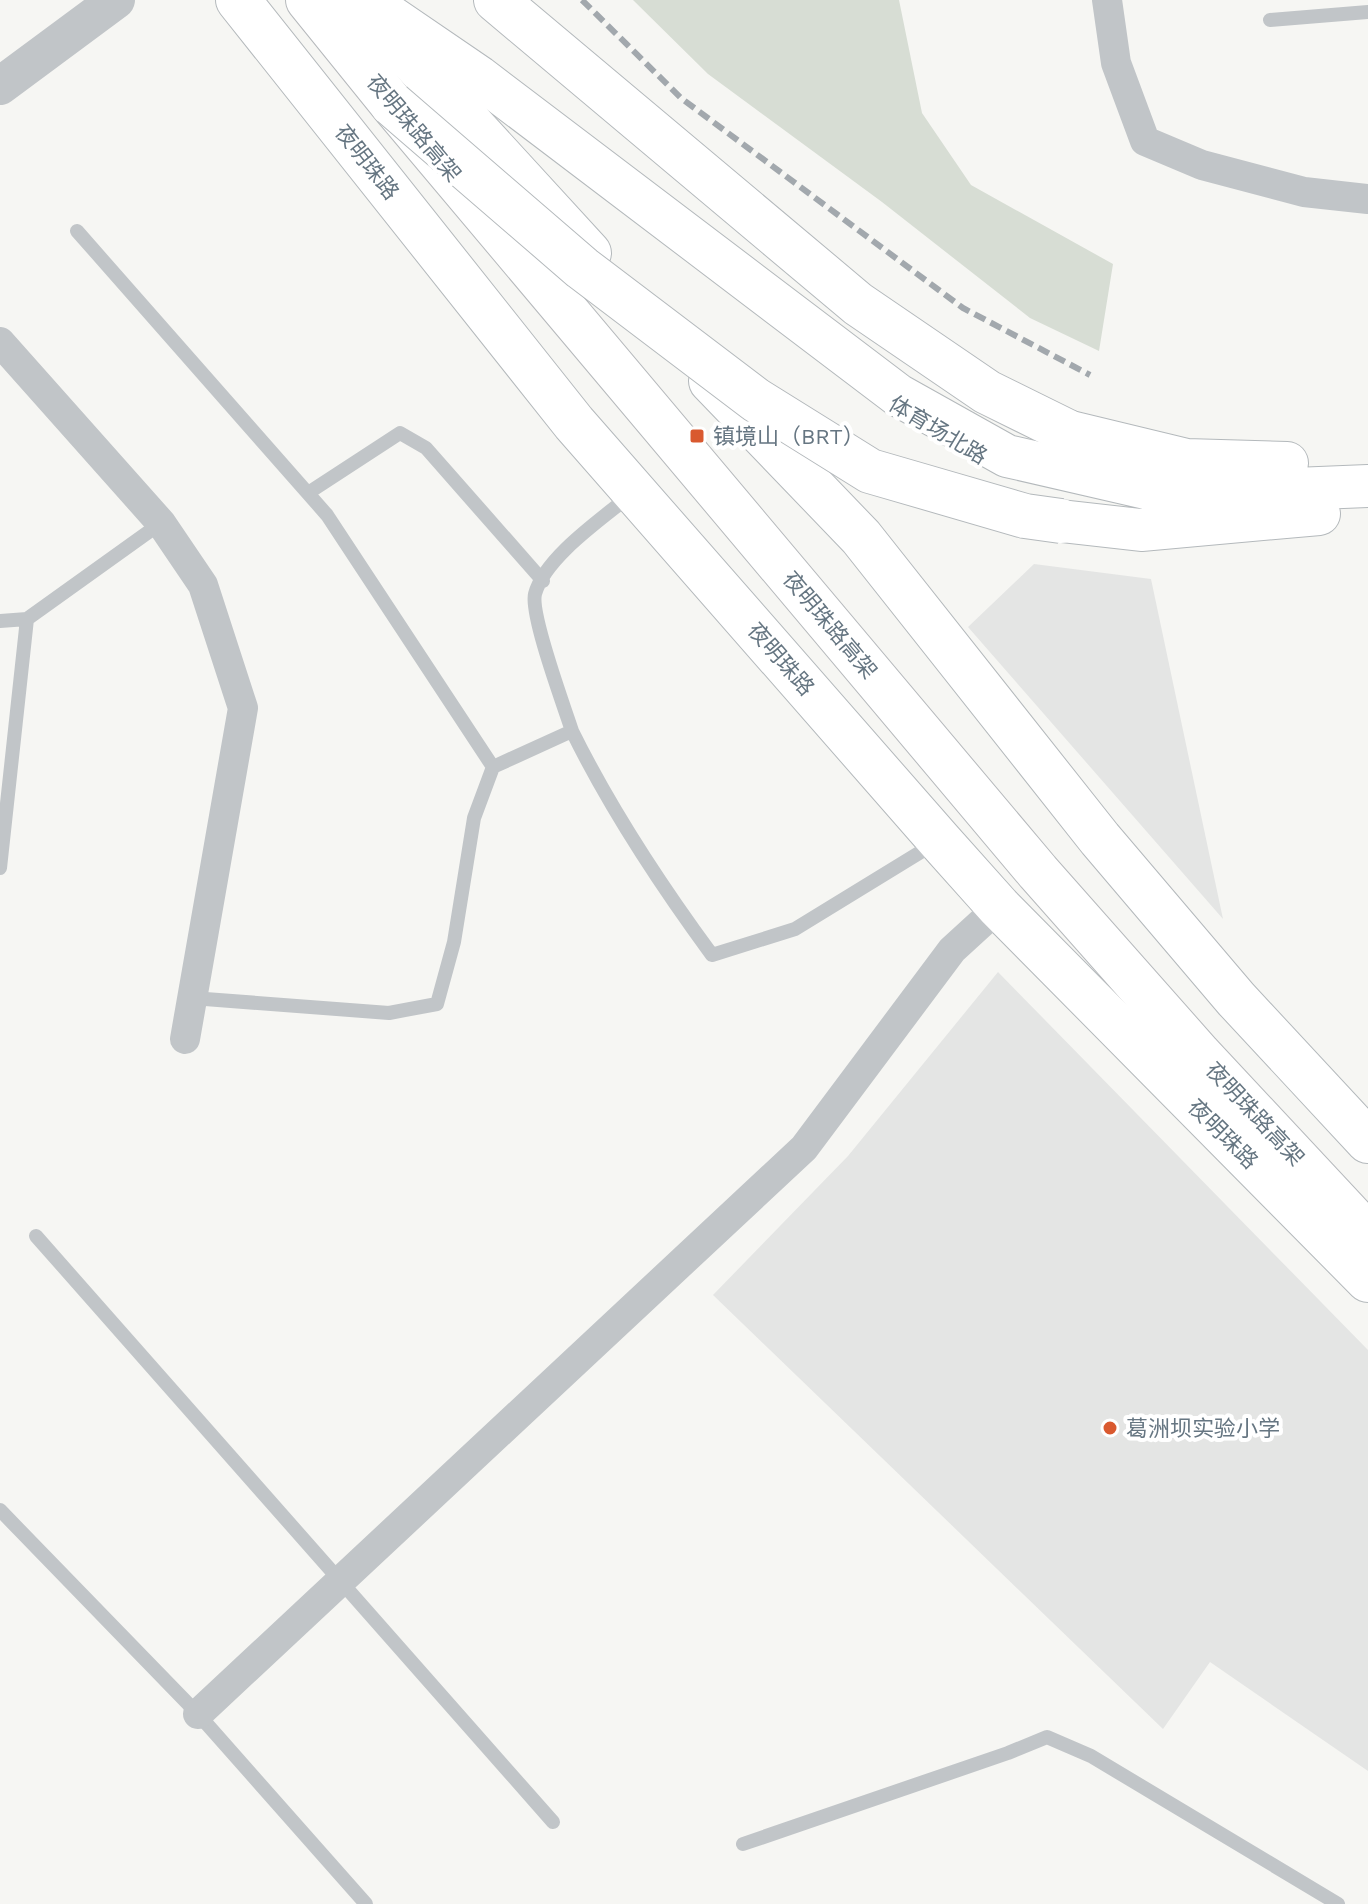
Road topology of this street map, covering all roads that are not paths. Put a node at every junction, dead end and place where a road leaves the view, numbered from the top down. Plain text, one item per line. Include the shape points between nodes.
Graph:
1 (116, 0) edge
2 (238, 0) edge
3 (308, 0) edge
4 (357, 0) edge
5 (366, 0) edge
6 (496, 0) edge
7 (1107, 0) edge
8 (1368, 12) edge
9 (1270, 20) dead end
10 (0, 86) edge
11 (392, 104) junction
12 (580, 162) junction
13 (520, 180) junction
14 (1368, 199) edge
15 (77, 231) dead end
16 (0, 342) edge
17 (1066, 431) joint
18 (1368, 466) edge
19 (1368, 486) edge
20 (634, 492) junction
21 (308, 493) junction
22 (1368, 503) edge
23 (1368, 510) edge
24 (1061, 521) joint
25 (161, 523) junction
26 (543, 581) junction
27 (27, 619) junction
28 (0, 621) edge
29 (572, 731) junction
30 (493, 767) junction
31 (940, 841) junction
32 (0, 868) edge
33 (999, 907) junction
34 (192, 998) junction
35 (185, 1039) dead end
36 (1368, 1141) edge
37 (1368, 1235) edge
38 (36, 1236) dead end
39 (1368, 1280) edge
40 (0, 1510) edge
41 (341, 1582) junction
42 (198, 1714) junction
43 (553, 1822) dead end
44 (743, 1844) dead end
45 (366, 1904) edge
46 (1338, 1904) edge

1 - 10 street
2 - 20 main road, 夜明珠路
3 - 11 main road, 夜明珠路高架
4 - 13 main road
5 - 12 main road via 479,77
6 - 17 main road via 858,304 987,392
7 - 14 street via 1116,63 1145,141 1216,169 1304,192
8 - 9 lane
11 - 24 main road, bridge via 582,268 756,400 870,471 1025,516
11 - 37 main road, 夜明珠路高架, bridge via 1038,872
12 - 13 main road via 520,128 512,148
12 - 19 main road, 体育场北路 via 898,395 1007,456 1172,494
12 - 22 main road, 体育场北路 via 892,404 1005,470 1170,508
13 - 36 main road via 861,537 1100,839 1236,999
15 - 21 lane
16 - 25 street
17 - 18 main road via 1186,460
20 - 26 lane via 555,558
20 - 31 main road, 夜明珠路
21 - 26 lane via 400,433 426,448
21 - 30 lane
23 - 24 main road via 1141,530
25 - 27 lane
25 - 34 street via 203,585 243,708
26 - 29 lane via 535,596 542,637
27 - 28 lane
27 - 32 lane
29 - 30 lane
29 - 31 lane via 712,955 795,929
30 - 34 lane via 474,818 454,942 437,1004 389,1013
31 - 33 main road, 夜明珠路
33 - 39 main road, 夜明珠路
33 - 41 street via 952,950 804,1148
34 - 35 street
38 - 41 lane
40 - 42 lane
41 - 42 street
41 - 43 lane
42 - 45 lane
44 - 46 lane via 1047,1737 1091,1756

